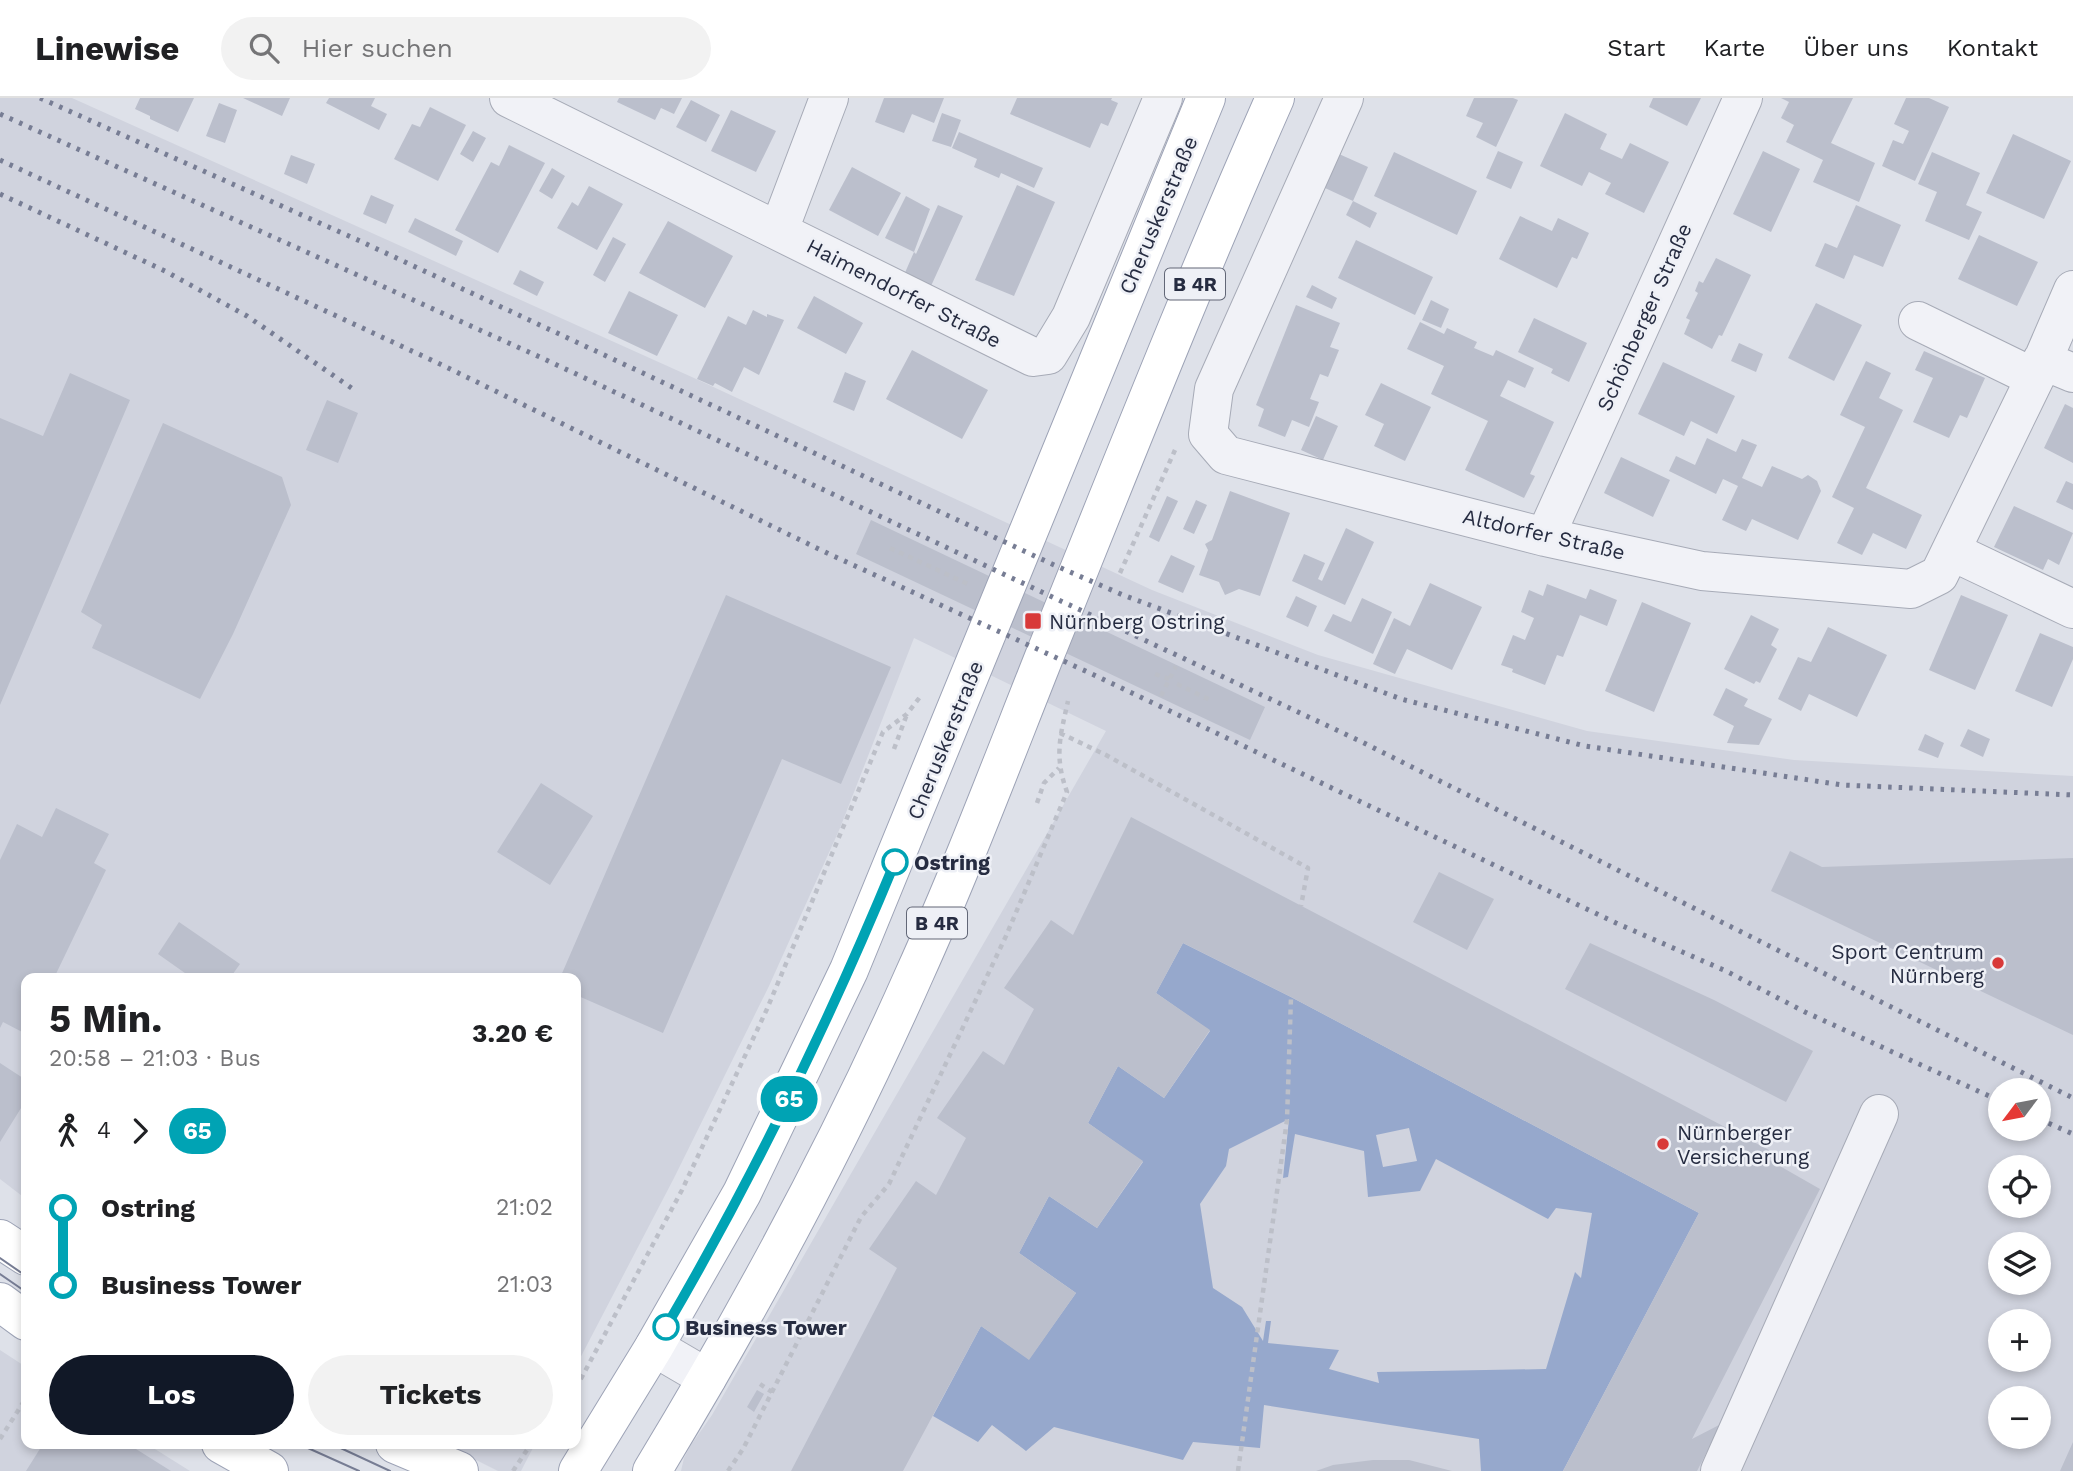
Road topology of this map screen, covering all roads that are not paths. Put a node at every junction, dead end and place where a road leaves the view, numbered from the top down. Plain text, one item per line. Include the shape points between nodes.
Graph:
1 (509, 98) edge
2 (830, 98) edge
3 (1163, 98) edge
4 (1206, 98) edge
5 (1275, 98) edge
6 (1344, 98) edge
7 (1743, 98) edge
8 (779, 230) junction
9 (2073, 290) edge
10 (1918, 321) dead end
11 (2050, 370) edge
12 (1545, 537) junction
13 (1951, 551) junction
14 (2073, 609) edge
15 (1879, 1114) dead end
16 (0, 1239) edge
17 (21, 1253) edge
18 (0, 1302) edge
19 (21, 1317) edge
20 (654, 1347) junction
21 (708, 1378) junction
22 (235, 1449) edge
23 (408, 1449) edge
24 (1721, 1468) edge
25 (269, 1471) edge
26 (459, 1471) edge
27 (578, 1471) edge
28 (652, 1471) edge

1 - 8 street, Haimendorfer Straße
2 - 8 street
3 - 8 street, Haimendorfer Straße via 1070,317 1048,355 1033,358
4 - 20 main road, Cheruskerstraße / B 4R via 849,970 742,1193
5 - 21 main road, B 4R via 1167,349 915,974 846,1123
6 - 12 street, Altdorfer Straße via 1214,389 1208,434 1226,455
7 - 12 street, Schönberger Straße
9 - 11 street, Altdorfer Straße
10 - 11 street
11 - 13 street, Altdorfer Straße
12 - 13 street, Altdorfer Straße via 1702,571 1911,589 1939,575
13 - 14 street
15 - 24 street
16 - 17 main road
18 - 19 main road
20 - 21 street
20 - 27 main road, Cheruskerstraße / B 4R
21 - 28 main road, B 4R
22 - 25 main road
23 - 26 main road

